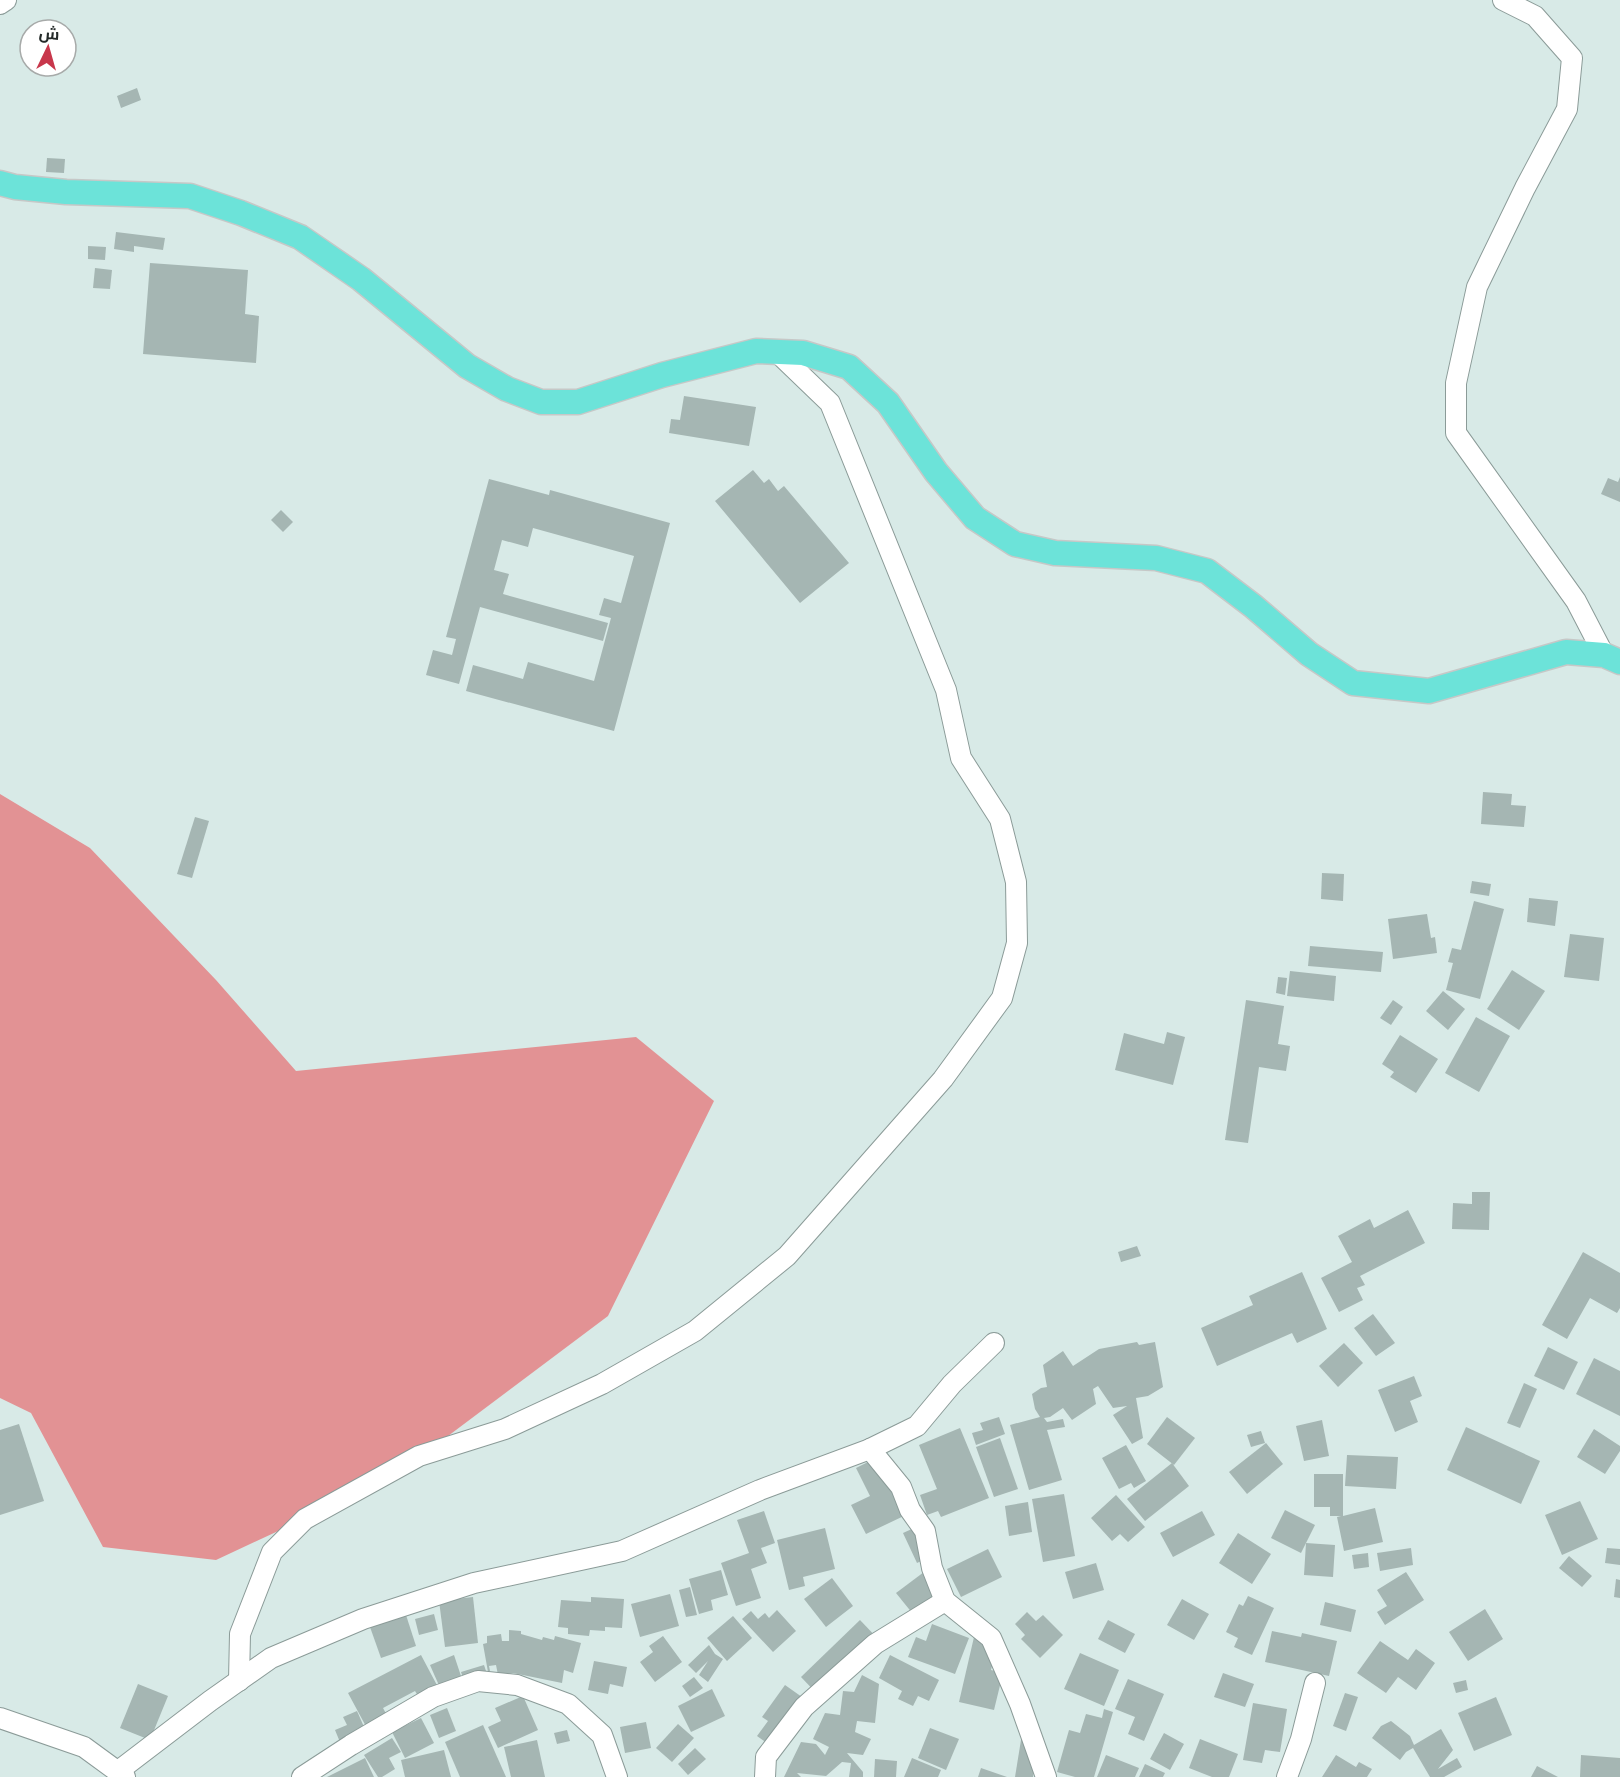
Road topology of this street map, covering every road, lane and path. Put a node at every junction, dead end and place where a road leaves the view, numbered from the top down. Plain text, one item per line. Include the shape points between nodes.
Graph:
1 (6, 0) edge
2 (1503, 0) edge
3 (0, 4) edge
4 (0, 183) edge
5 (777, 352) junction
6 (1612, 659) edge
7 (994, 1343) dead end
8 (870, 1449) junction
9 (945, 1601) junction
10 (239, 1681) junction
11 (1315, 1683) dead end
12 (0, 1718) edge
13 (121, 1774) edge
14 (302, 1777) edge
15 (617, 1777) edge
16 (765, 1777) edge
17 (1046, 1777) edge
18 (1287, 1777) edge

1 - 3 street
2 - 6 street via 1535,16 1572,58 1567,109 1477,287 1456,382 1456,433 1576,601
4 - 5 main road via 66,192 190,196 241,213 300,237 361,279 467,366 540,402 578,402 756,351
5 - 6 main road via 803,353 849,367 888,403 936,472 975,518 1015,544 1055,553 1156,558 1207,571 1309,654 1353,683 1429,691 1566,652
5 - 10 street via 831,403 946,690 961,758 1000,819 1016,882 1017,943 1002,998 943,1079 787,1256 695,1331 602,1384 505,1429 419,1455 305,1519 272,1552 240,1635
7 - 8 street via 917,1426
8 - 9 street via 901,1487 910,1510 925,1531 932,1568
8 - 10 street via 760,1490 622,1551 474,1583 363,1619 271,1658
9 - 16 street via 875,1644 804,1707 766,1756
9 - 17 street via 991,1638
10 - 13 street
11 - 18 street
12 - 13 street via 84,1747
14 - 15 street via 433,1697 478,1681 518,1685 568,1704 602,1736

